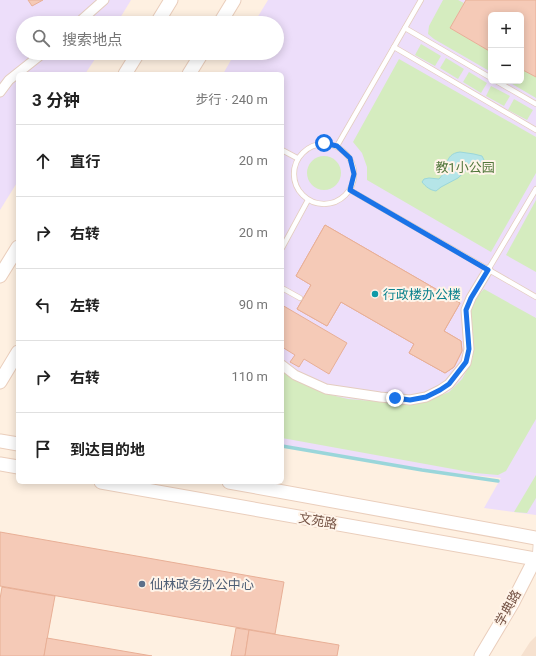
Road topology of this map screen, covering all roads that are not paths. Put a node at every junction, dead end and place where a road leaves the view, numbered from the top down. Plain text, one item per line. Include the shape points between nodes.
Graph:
1 (104, 0) edge
2 (171, 0) edge
3 (234, 0) edge
4 (421, 0) edge
5 (86, 16) edge
6 (161, 16) edge
7 (224, 16) edge
8 (405, 28) junction
9 (394, 47) junction
10 (34, 60) edge
11 (134, 60) edge
12 (198, 60) edge
13 (19, 72) edge
14 (126, 72) edge
15 (190, 72) edge
16 (16, 74) edge
17 (488, 76) edge
18 (501, 84) edge
19 (0, 92) edge
20 (536, 104) edge
21 (536, 130) edge
22 (337, 146) junction
23 (284, 151) edge
24 (297, 158) junction
25 (350, 190) junction
26 (535, 192) edge
27 (308, 200) junction
28 (284, 244) edge
29 (16, 250) edge
30 (488, 270) junction
31 (0, 276) edge
32 (284, 289) edge
33 (536, 297) edge
34 (300, 298) dead end
35 (16, 355) edge
36 (284, 367) edge
37 (0, 382) edge
38 (0, 441) edge
39 (16, 444) edge
40 (0, 464) edge
41 (16, 467) edge
42 (112, 484) edge
43 (240, 484) edge
44 (536, 538) edge
45 (536, 541) edge
46 (536, 559) edge
47 (481, 656) edge

1 - 5 street
2 - 6 main road
3 - 7 main road
4 - 8 lane
8 - 9 lane
8 - 17 lane
9 - 21 lane
9 - 22 lane
10 - 13 street
11 - 14 main road
12 - 15 main road
16 - 19 street
18 - 20 lane
22 - 24 lane via 324,143 308,147
22 - 25 lane via 350,158 354,174
23 - 24 lane
24 - 27 lane via 292,174 297,189
25 - 27 lane via 339,201 324,204
25 - 30 lane
26 - 30 lane
27 - 28 lane
29 - 31 main road
30 - 33 lane
30 - 36 street via 466,310 469,349 466,362 449,384 426,397 410,400 380,398 326,389 295,375
32 - 34 lane
35 - 37 main road
38 - 39 main road
40 - 41 main road
42 - 46 main road, 文苑路
43 - 44 main road, 文苑路
45 - 46 lane
46 - 47 main road, 学典路

